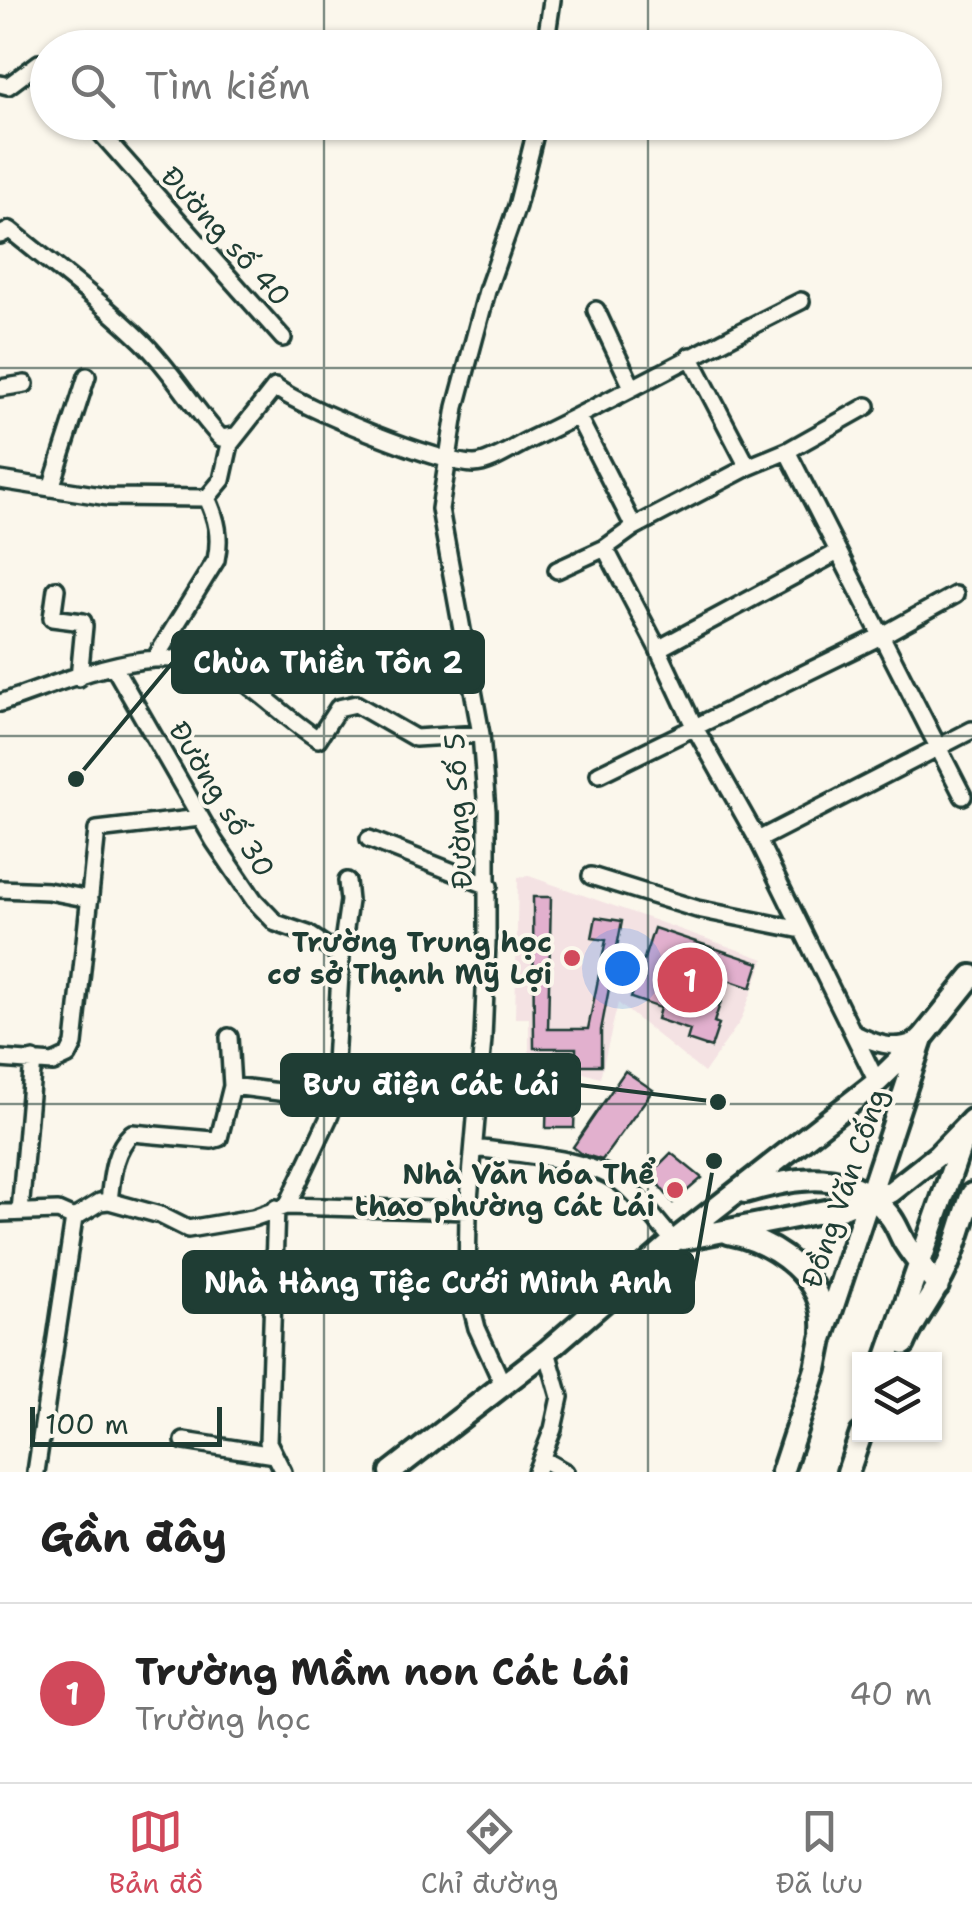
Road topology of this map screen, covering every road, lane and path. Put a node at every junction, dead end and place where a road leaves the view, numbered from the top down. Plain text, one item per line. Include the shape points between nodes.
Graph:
1 (552, 0) edge
2 (548, 30) edge
3 (30, 75) edge
4 (0, 84) edge
5 (107, 140) edge
6 (534, 140) edge
7 (0, 235) edge
8 (802, 301) dead end
9 (596, 310) dead end
10 (283, 338) dead end
11 (690, 356) junction
12 (87, 376) dead end
13 (26, 384) dead end
14 (632, 387) junction
15 (0, 388) edge
16 (867, 406) dead end
17 (578, 417) junction
18 (235, 436) junction
19 (787, 452) junction
20 (446, 459) junction
21 (748, 467) junction
22 (0, 480) edge
23 (51, 488) junction
24 (207, 498) junction
25 (634, 527) junction
26 (605, 548) junction
27 (838, 552) junction
28 (556, 570) dead end
29 (56, 589) dead end
30 (955, 595) dead end
31 (881, 636) junction
32 (658, 649) junction
33 (156, 657) junction
34 (114, 667) junction
35 (79, 678) junction
36 (0, 703) edge
37 (695, 728) junction
38 (972, 730) edge
39 (481, 734) junction
40 (940, 748) junction
41 (599, 774) dead end
42 (963, 796) dead end
43 (200, 818) junction
44 (369, 839) dead end
45 (758, 840) junction
46 (591, 876) dead end
47 (347, 881) dead end
48 (489, 886) junction
49 (0, 889) edge
50 (90, 899) junction
51 (802, 930) junction
52 (342, 956) junction
53 (971, 976) edge
54 (853, 1032) junction
55 (229, 1037) dead end
56 (922, 1038) junction
57 (0, 1059) edge
58 (34, 1060) junction
59 (877, 1082) junction
60 (232, 1086) junction
61 (333, 1099) junction
62 (971, 1119) edge
63 (474, 1148) junction
64 (972, 1194) edge
65 (734, 1196) junction
66 (870, 1196) junction
67 (109, 1201) junction
68 (282, 1207) junction
69 (468, 1211) junction
70 (20, 1212) junction
71 (0, 1213) edge
72 (74, 1218) junction
73 (716, 1230) junction
74 (674, 1241) junction
75 (905, 1242) junction
76 (919, 1263) junction
77 (938, 1286) junction
78 (908, 1293) junction
79 (912, 1324) junction
80 (820, 1347) junction
81 (546, 1351) junction
82 (893, 1352) edge
83 (896, 1352) edge
84 (503, 1385) junction
85 (184, 1441) dead end
86 (857, 1442) edge
87 (870, 1442) edge
88 (274, 1456) junction
89 (539, 1466) edge
90 (36, 1472) edge
91 (282, 1472) edge
92 (391, 1472) edge
93 (565, 1472) edge
94 (773, 1472) edge
95 (782, 1472) edge
96 (848, 1472) edge
97 (861, 1472) edge

1 - 2 street
3 - 4 street
5 - 10 street, Đường số 40
6 - 20 street, Đường Số 5
7 - 18 street via 10,230 141,340 221,438
8 - 11 street
9 - 14 street
11 - 14 street
11 - 21 street
12 - 23 street
13 - 15 street
14 - 17 street
16 - 19 street
17 - 20 street via 476,464
17 - 25 street
18 - 20 street via 275,387
18 - 24 street via 222,480
19 - 21 street
19 - 27 street
20 - 39 street, Đường Số 5 via 440,509
21 - 25 street
22 - 23 street
23 - 24 street
24 - 33 street via 220,543 216,560
25 - 26 street
26 - 28 street
26 - 32 street
27 - 31 street
27 - 32 street
29 - 35 street via 52,618 83,622
30 - 31 street
31 - 37 street
31 - 40 street
32 - 37 street
33 - 34 street
33 - 39 street via 179,657 242,680 318,739 338,708 356,704 415,738
34 - 35 street
34 - 43 street, Đường số 30
35 - 36 street
37 - 41 street
37 - 45 street
38 - 40 street
39 - 48 street, Đường Số 5
40 - 42 street
40 - 45 street
43 - 50 street via 97,830
43 - 52 street, Đường số 30 via 276,922
44 - 48 street
45 - 51 street
46 - 51 street via 697,909
47 - 52 street
48 - 63 street, Đường Số 5
49 - 50 street
50 - 58 street via 74,1044 54,1063
51 - 54 street
52 - 61 street
53 - 56 main road
54 - 56 street via 894,1046
54 - 59 street
55 - 60 street
56 - 59 main road
56 - 66 main road, Đồng Văn Cống
57 - 58 street
58 - 70 street
59 - 65 main road
60 - 61 street
60 - 67 street via 218,1138 132,1133 122,1142
61 - 68 street
62 - 66 main road via 910,1179
62 - 76 main road
63 - 69 street, Đường Số 5
63 - 74 street via 602,1172 625,1186
64 - 77 main road
65 - 66 main road via 808,1178 834,1179
65 - 74 main road
66 - 73 main road via 841,1208
66 - 75 main road
66 - 80 main road, Đồng Văn Cống
67 - 68 street via 188,1229
67 - 72 street
68 - 69 street
68 - 88 street via 268,1442
69 - 84 street, Đường Số 5 via 467,1289
70 - 71 street
70 - 72 street via 58,1210
72 - 90 street
73 - 74 main road
73 - 80 main road via 761,1242 796,1264 824,1320
74 - 81 main road
75 - 76 main road
75 - 78 main road
76 - 77 main road
76 - 78 main road
76 - 79 main road via 923,1291
77 - 79 main road
78 - 82 main road
79 - 83 main road
80 - 94 main road, Đồng Văn Cống via 808,1363
80 - 95 main road, Đồng Văn Cống
81 - 84 main road
81 - 89 street via 560,1397
84 - 92 main road
85 - 88 street
86 - 96 main road
87 - 97 main road
88 - 91 street
89 - 93 street

